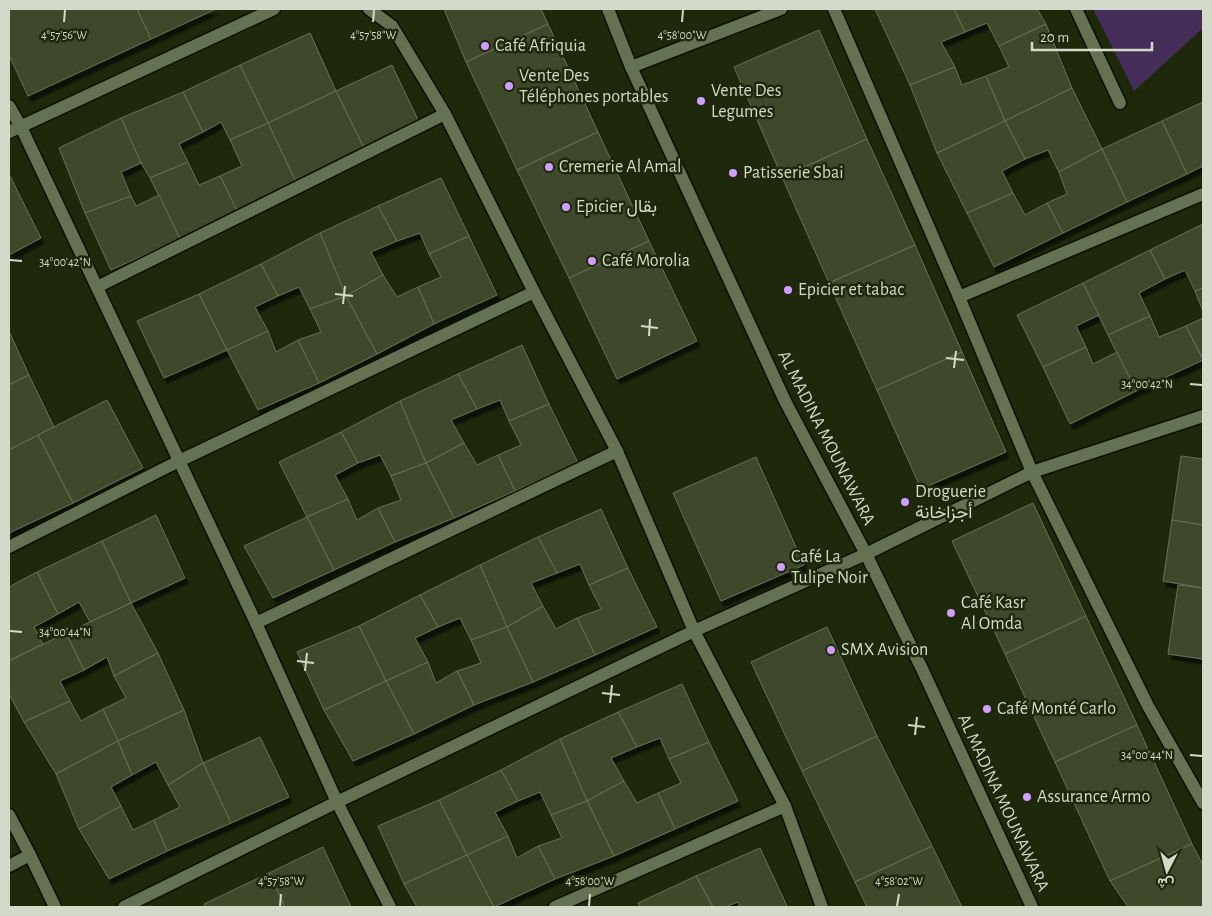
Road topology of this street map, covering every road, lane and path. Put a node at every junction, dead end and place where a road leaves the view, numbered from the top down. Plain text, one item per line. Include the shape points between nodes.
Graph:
1 (274, 9) edge
2 (368, 9) edge
3 (608, 9) edge
4 (781, 9) edge
5 (834, 9) edge
6 (1076, 9) edge
7 (631, 66) junction
8 (1120, 103) dead end
9 (9, 106) edge
10 (445, 114) junction
11 (21, 127) junction
12 (9, 132) edge
13 (1203, 194) edge
14 (97, 287) junction
15 (534, 292) junction
16 (959, 297) junction
17 (1203, 416) edge
18 (617, 452) junction
19 (179, 461) junction
20 (1032, 472) junction
21 (9, 547) edge
22 (866, 554) junction
23 (256, 623) junction
24 (694, 631) junction
25 (337, 802) junction
26 (1203, 803) edge
27 (785, 806) junction
28 (9, 816) edge
29 (30, 855) junction
30 (9, 866) edge
31 (55, 907) edge
32 (124, 907) edge
33 (390, 907) edge
34 (555, 907) edge
35 (822, 907) edge
36 (1032, 907) edge

1 - 11 street
2 - 10 street via 392,26
3 - 7 street, AL MADINA MOUNAWARA
4 - 7 street
5 - 16 street
6 - 8 street
7 - 22 street, AL MADINA MOUNAWARA via 785,401
9 - 11 street
10 - 14 street
10 - 15 street
11 - 12 street
11 - 14 street
13 - 16 street
14 - 19 street
15 - 18 street
15 - 19 street
16 - 20 street
17 - 20 street
18 - 23 street
18 - 24 street
19 - 21 street
19 - 23 street
20 - 22 street
20 - 26 street via 1148,706
22 - 24 street
22 - 36 street, AL MADINA MOUNAWARA
23 - 25 street
24 - 25 street
24 - 27 street
25 - 32 street
25 - 33 street
27 - 34 street
27 - 35 street
28 - 29 street
29 - 30 street
29 - 31 street

